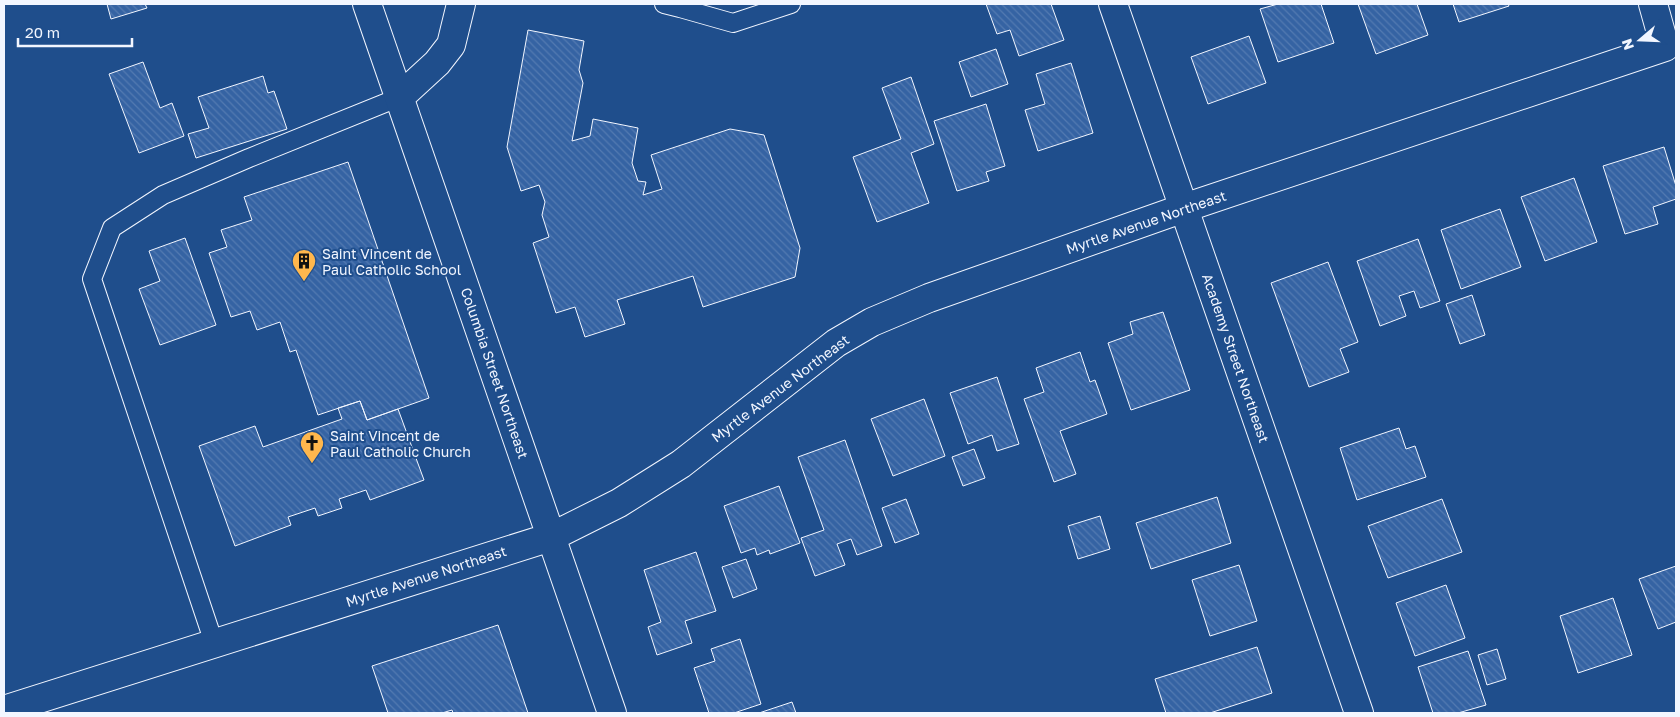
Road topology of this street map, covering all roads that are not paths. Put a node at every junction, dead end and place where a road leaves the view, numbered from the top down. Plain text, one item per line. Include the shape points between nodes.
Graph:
1 (367, 4) edge
2 (461, 4) edge
3 (790, 4) edge
4 (1113, 4) edge
5 (1653, 4) edge
6 (676, 5) edge
7 (1670, 45) edge
8 (400, 97) junction
9 (1184, 208) junction
10 (551, 536) junction
11 (214, 643) junction
12 (4, 710) edge
13 (612, 713) edge
14 (1359, 713) edge

1 - 8 street, Columbia Street Northeast
2 - 8 street via 451,45 437,63
3 - 6 lane via 733,23
4 - 9 street, Academy Street Northeast
5 - 7 street, Myrtle Avenue Northeast
7 - 9 street, Myrtle Avenue Northeast
8 - 10 street, Columbia Street Northeast
8 - 11 lane via 163,195 112,228 92,279
9 - 10 street, Myrtle Avenue Northeast via 929,298 872,322 836,343 681,464 619,503
9 - 14 street, Academy Street Northeast
10 - 11 street, Myrtle Avenue Northeast
10 - 13 street, Columbia Street Northeast
11 - 12 street, Myrtle Avenue Northeast

